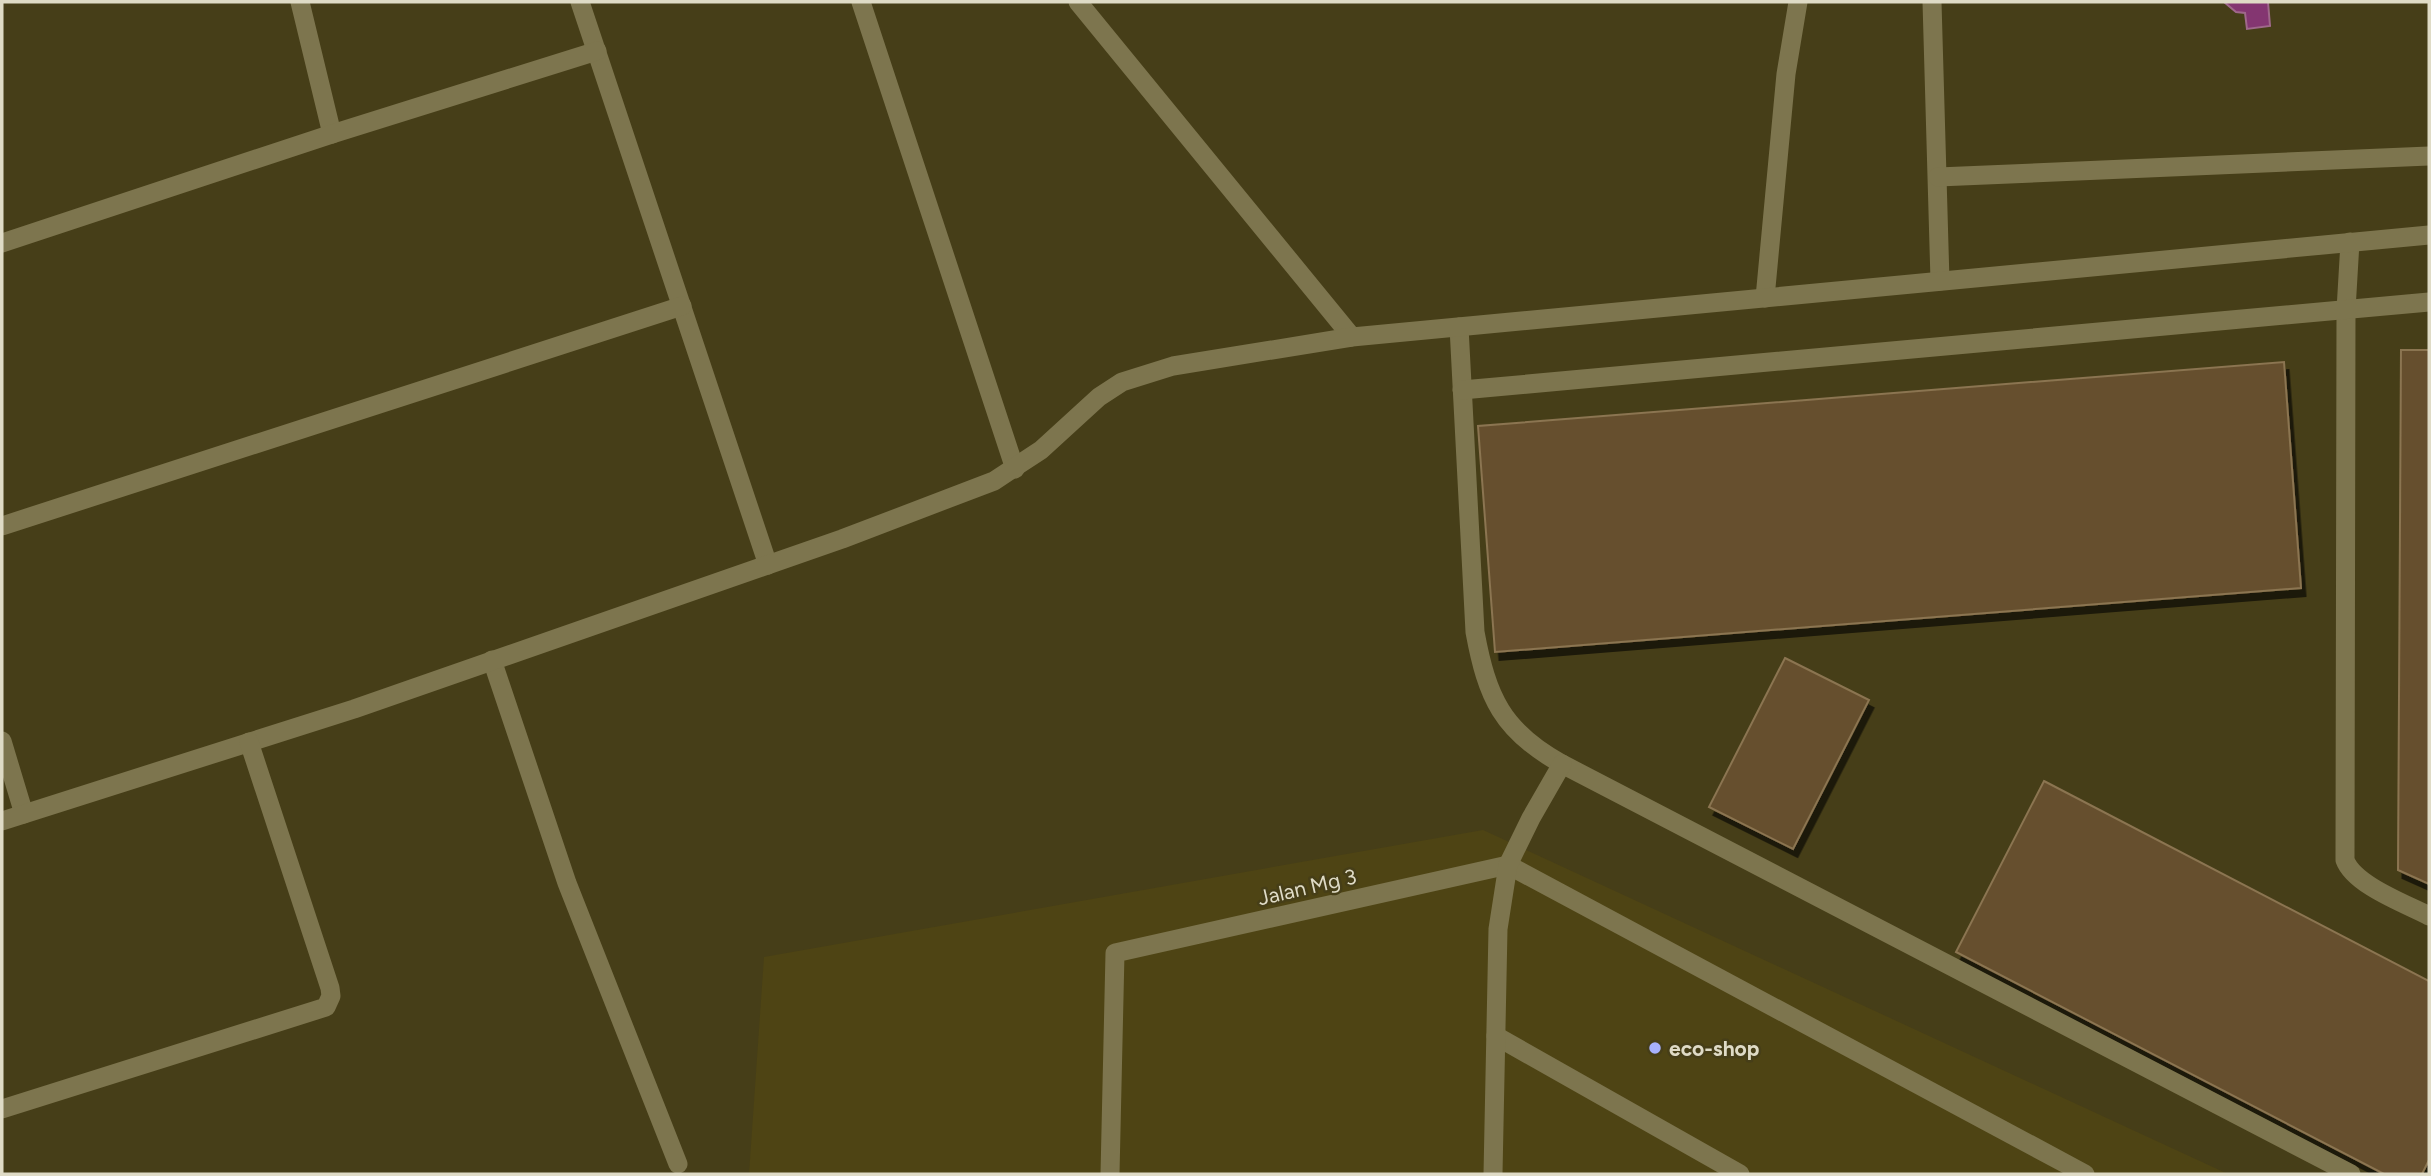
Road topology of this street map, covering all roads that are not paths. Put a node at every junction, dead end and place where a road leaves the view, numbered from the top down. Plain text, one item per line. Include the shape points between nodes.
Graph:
1 (300, 2) edge
2 (580, 2) edge
3 (861, 2) edge
4 (1079, 2) edge
5 (1798, 2) edge
6 (1932, 2) edge
7 (597, 51) junction
8 (332, 134) junction
9 (2429, 156) edge
10 (1938, 177) junction
11 (2429, 234) edge
12 (2350, 242) junction
13 (2, 243) edge
14 (1940, 281) junction
15 (1765, 298) junction
16 (2429, 302) edge
17 (682, 306) junction
18 (2346, 310) junction
19 (1460, 327) junction
20 (1352, 337) junction
21 (1462, 390) junction
22 (1016, 469) junction
23 (2, 526) edge
24 (768, 565) junction
25 (492, 660) junction
26 (2, 741) edge
27 (248, 742) junction
28 (1563, 764) junction
29 (24, 814) junction
30 (2, 821) edge
31 (1508, 865) junction
32 (2429, 916) edge
33 (1496, 1036) junction
34 (2, 1109) edge
35 (678, 1164) dead end
36 (1110, 1174) edge
37 (1493, 1174) edge
38 (1740, 1174) edge
39 (2085, 1174) edge
40 (2351, 1174) edge

1 - 8 street
2 - 7 street
3 - 22 street
4 - 20 street
5 - 15 street via 1786,74
6 - 10 street
7 - 8 street
7 - 17 street
8 - 13 street
9 - 10 street
10 - 14 street
11 - 12 street
12 - 14 street
12 - 18 street
14 - 15 street
15 - 19 street
16 - 18 street
17 - 23 street
17 - 24 street
18 - 21 street
18 - 32 street via 2345,860 2361,880
19 - 20 street
19 - 21 street
20 - 22 street via 1173,366 1122,382
21 - 28 street via 1475,632 1482,671 1498,709 1518,733
22 - 24 street
24 - 25 street
25 - 27 street
25 - 35 street via 567,883
26 - 29 street
27 - 29 street
27 - 34 street via 330,988 326,1007
28 - 31 street
28 - 40 street
29 - 30 street
31 - 33 street via 1498,929
31 - 36 street, Jalan Mg 3 via 1115,953
31 - 39 street
33 - 37 street
33 - 38 street

